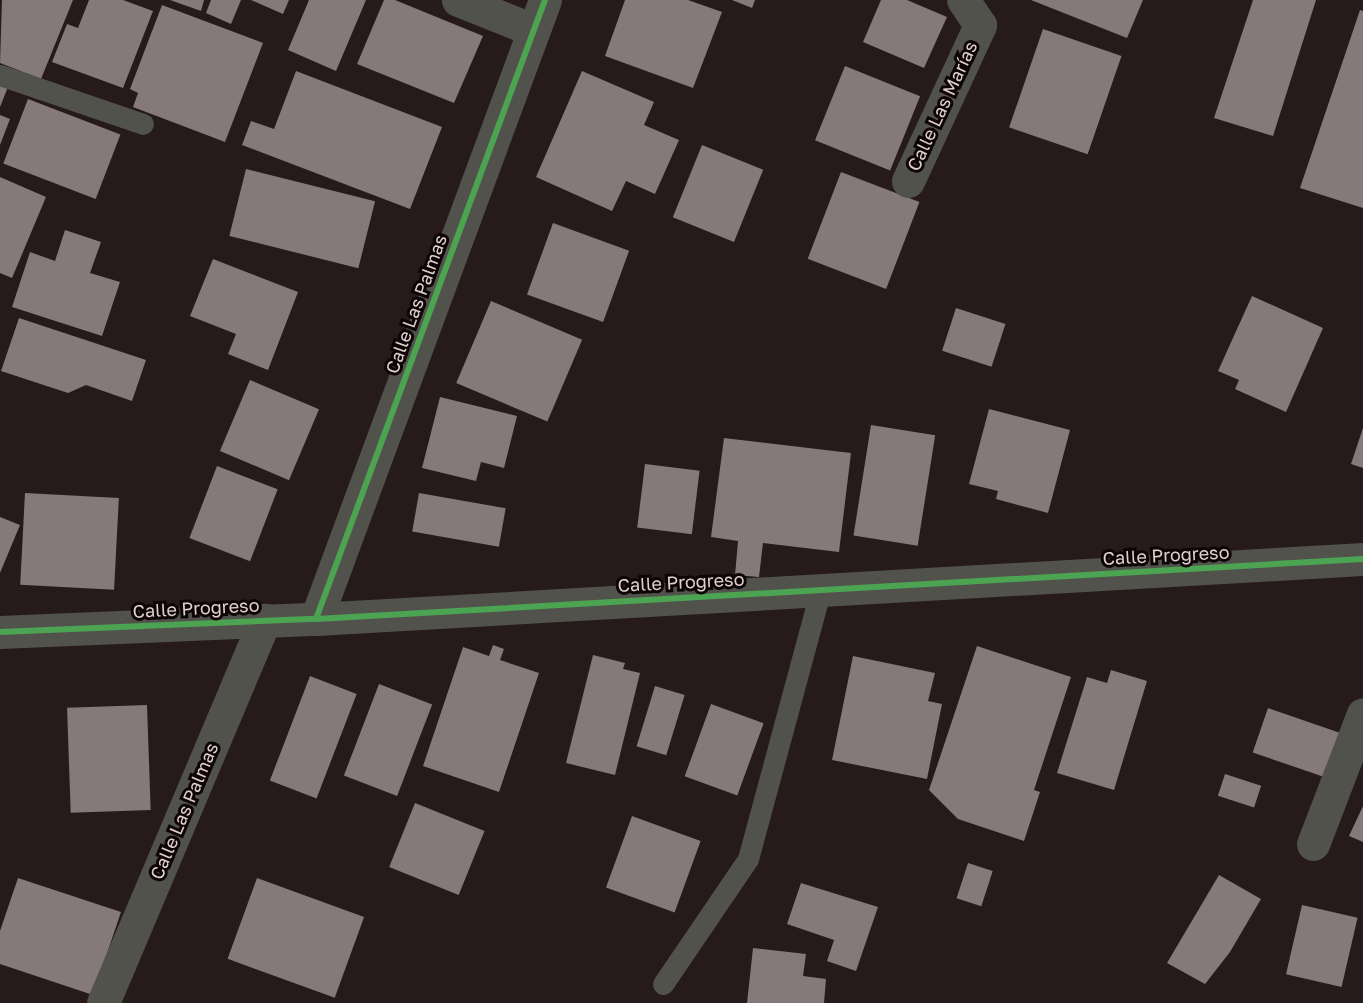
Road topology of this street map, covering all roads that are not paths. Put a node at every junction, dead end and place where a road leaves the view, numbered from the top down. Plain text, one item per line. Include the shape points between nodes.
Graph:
1 (458, 0) edge
2 (545, 0) edge
3 (963, 0) edge
4 (533, 30) junction
5 (0, 75) edge
6 (143, 124) dead end
7 (908, 182) dead end
8 (1363, 559) edge
9 (821, 590) junction
10 (316, 619) junction
11 (265, 620) junction
12 (0, 632) edge
13 (1363, 714) edge
14 (1313, 844) dead end
15 (663, 984) dead end
16 (103, 1003) edge

1 - 4 street
2 - 4 street, Calle Las Palmas
3 - 7 street, Calle Las Marías via 980,25
4 - 10 street, Calle Las Palmas
5 - 6 lane
8 - 9 street, Calle Progreso
9 - 10 street, Calle Progreso
9 - 15 lane via 748,859
10 - 11 street, Calle Progreso
11 - 12 street, Calle Progreso
11 - 16 street, Calle Las Palmas
13 - 14 street

